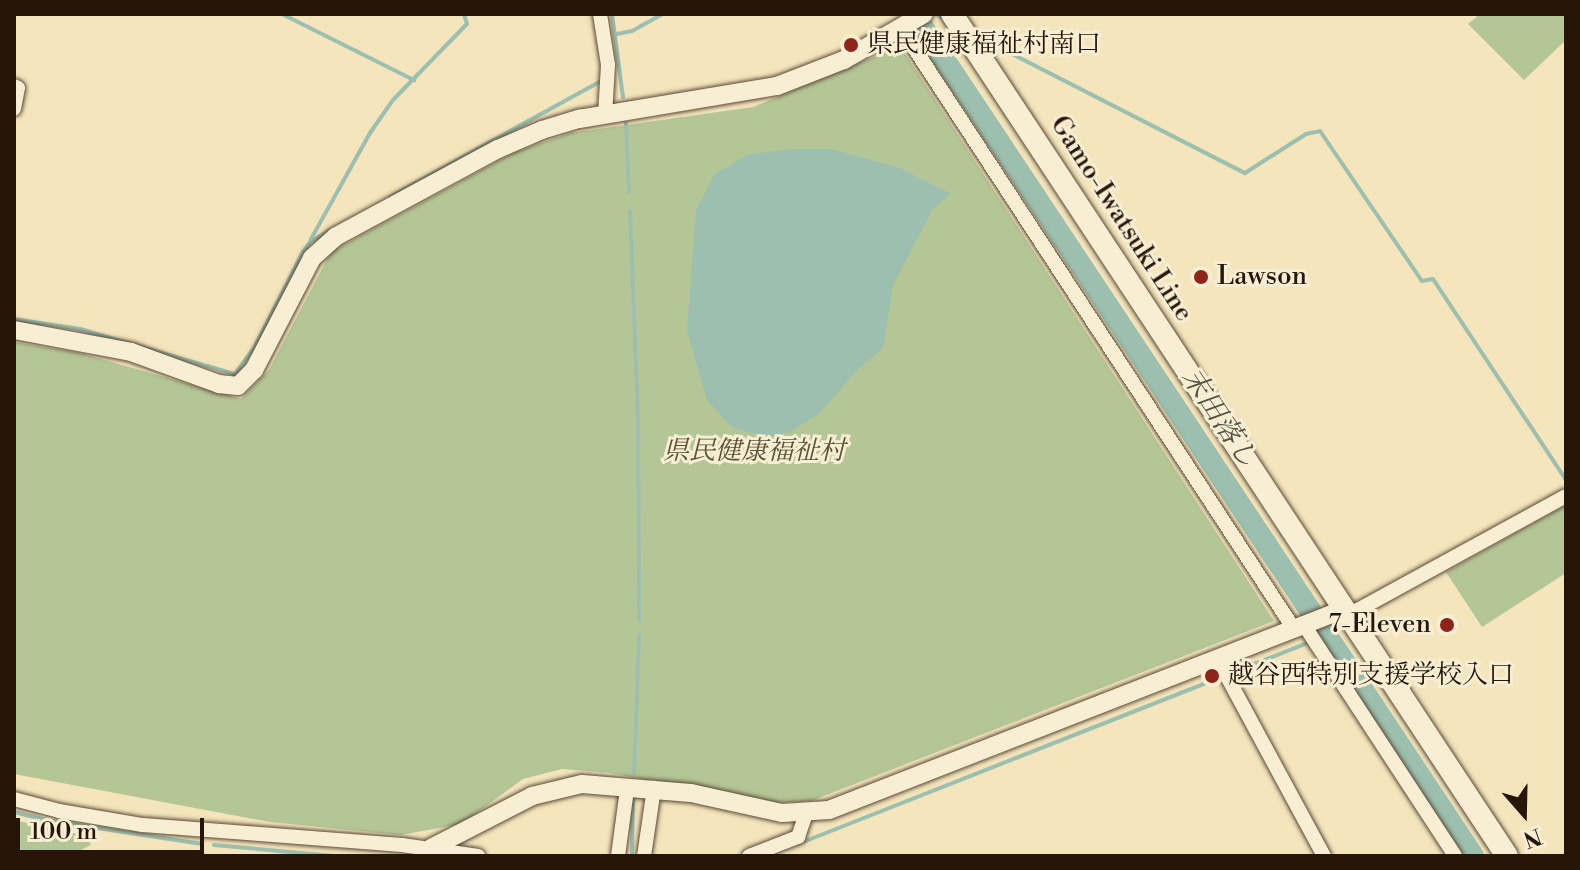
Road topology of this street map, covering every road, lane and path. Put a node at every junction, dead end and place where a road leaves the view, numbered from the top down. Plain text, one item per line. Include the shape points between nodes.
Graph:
1 (600, 14) edge
2 (924, 14) edge
3 (952, 14) edge
4 (901, 28) junction
5 (14, 86) edge
6 (14, 109) edge
7 (605, 115) junction
8 (14, 330) edge
9 (1566, 496) edge
10 (1342, 610) junction
11 (1299, 627) junction
12 (1218, 660) junction
13 (654, 788) junction
14 (626, 797) dead end
15 (14, 799) edge
16 (806, 814) junction
17 (431, 848) junction
18 (478, 856) edge
19 (618, 856) edge
20 (644, 856) edge
21 (749, 856) edge
22 (1324, 856) edge
23 (1455, 856) edge
24 (1507, 856) edge

1 - 7 street via 608,65
2 - 4 street
3 - 10 main road, Gamo-Iwatsuki Line
4 - 7 street via 844,60 777,86
4 - 11 street
5 - 6 street
7 - 8 street via 521,138 335,237 312,258 254,370 238,386 131,352
9 - 10 street via 1356,611
10 - 11 street
10 - 24 main road, Gamo-Iwatsuki Line
11 - 12 street
11 - 23 street
12 - 16 street via 853,802
12 - 22 street
13 - 16 street
13 - 17 street via 557,787
13 - 20 street
14 - 19 street
15 - 17 street via 143,825
16 - 21 street via 798,837
17 - 18 street

